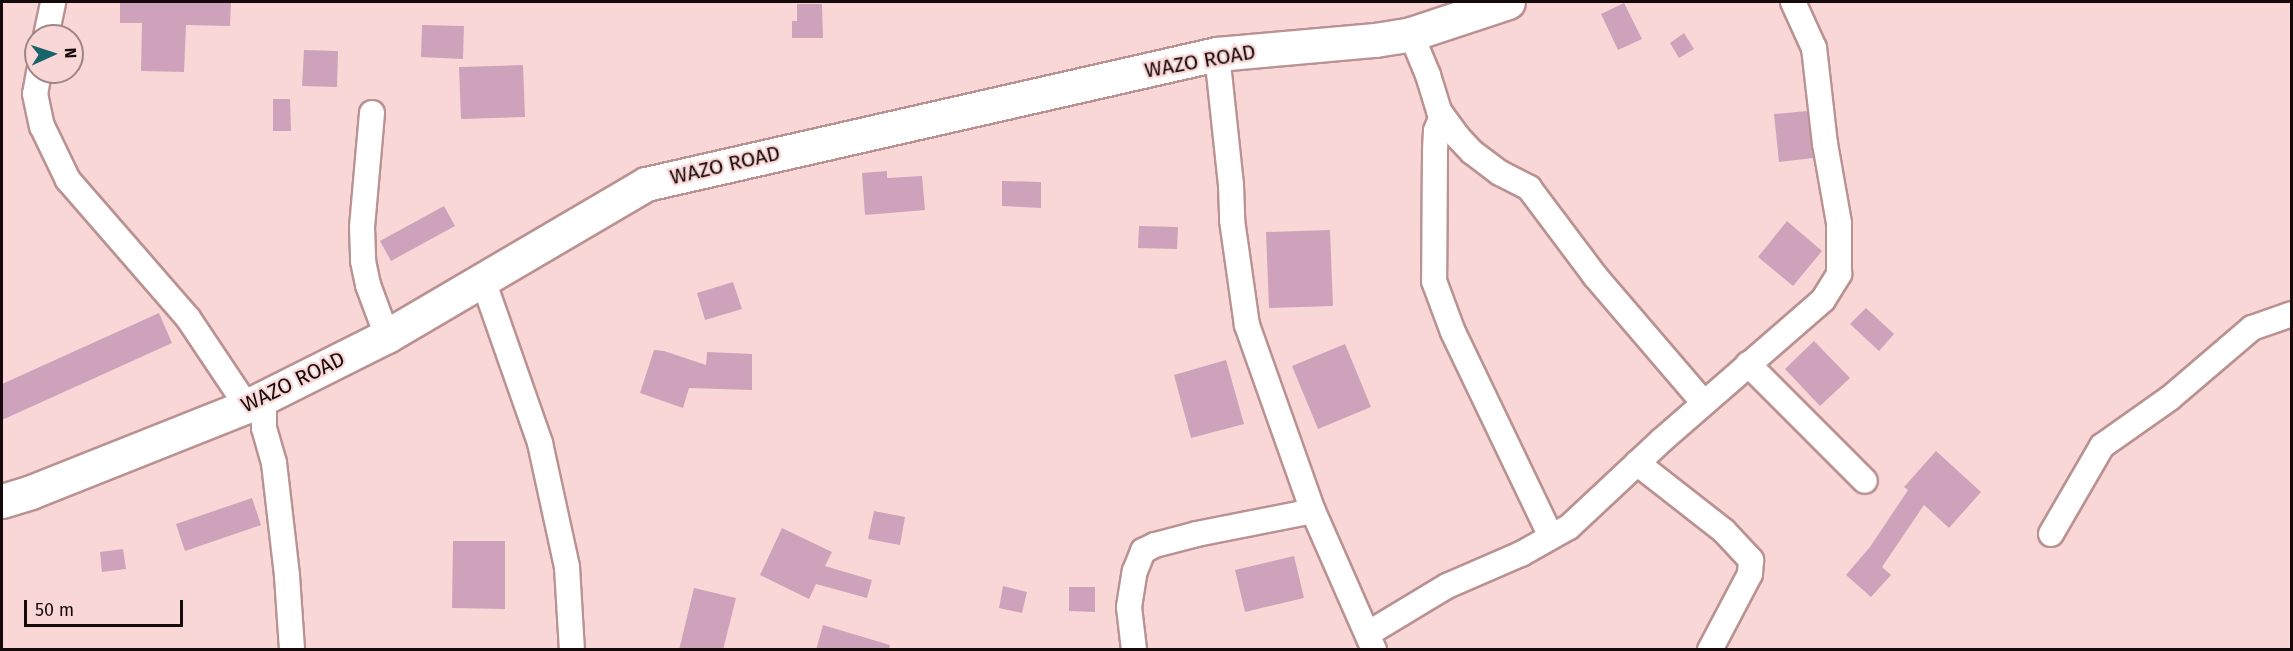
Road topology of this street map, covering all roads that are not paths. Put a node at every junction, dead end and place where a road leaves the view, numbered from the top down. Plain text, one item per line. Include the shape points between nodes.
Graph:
1 (53, 2) edge
2 (1508, 2) edge
3 (1793, 2) edge
4 (48, 24) edge
5 (1411, 34) junction
6 (1217, 54) junction
7 (37, 84) edge
8 (372, 113) dead end
9 (1442, 116) junction
10 (483, 279) junction
11 (2292, 314) edge
12 (387, 336) junction
13 (1748, 364) junction
14 (256, 401) junction
15 (1704, 403) junction
16 (1637, 463) junction
17 (1865, 481) dead end
18 (2, 501) edge
19 (1313, 511) junction
20 (2051, 534) dead end
21 (1551, 537) junction
22 (1372, 641) edge
23 (292, 650) edge
24 (572, 650) edge
25 (1134, 650) edge
26 (1710, 650) edge

1 - 4 street
2 - 5 main road, WAZO ROAD
3 - 13 street via 1814,48 1839,223 1839,274 1823,300
5 - 6 main road, WAZO ROAD
5 - 9 street
6 - 10 main road, WAZO ROAD via 658,181 637,188
6 - 19 street via 1232,220 1247,325
7 - 14 street via 35,94 42,126 68,180
8 - 12 street via 362,227 363,261
9 - 15 street via 1472,152 1529,188 1595,276
9 - 21 street via 1436,131 1434,281 1453,332
10 - 12 main road, WAZO ROAD
10 - 24 street via 540,444 567,567
11 - 20 street via 2252,328 2170,398 2102,446
12 - 14 main road, WAZO ROAD
13 - 15 street
13 - 17 street
14 - 18 main road, WAZO ROAD
14 - 23 street via 274,463
15 - 16 street
16 - 21 street via 1569,527
16 - 26 street via 1724,531 1751,560 1750,574
19 - 22 street
19 - 25 street via 1197,534 1143,551 1129,607
21 - 22 street via 1447,586

